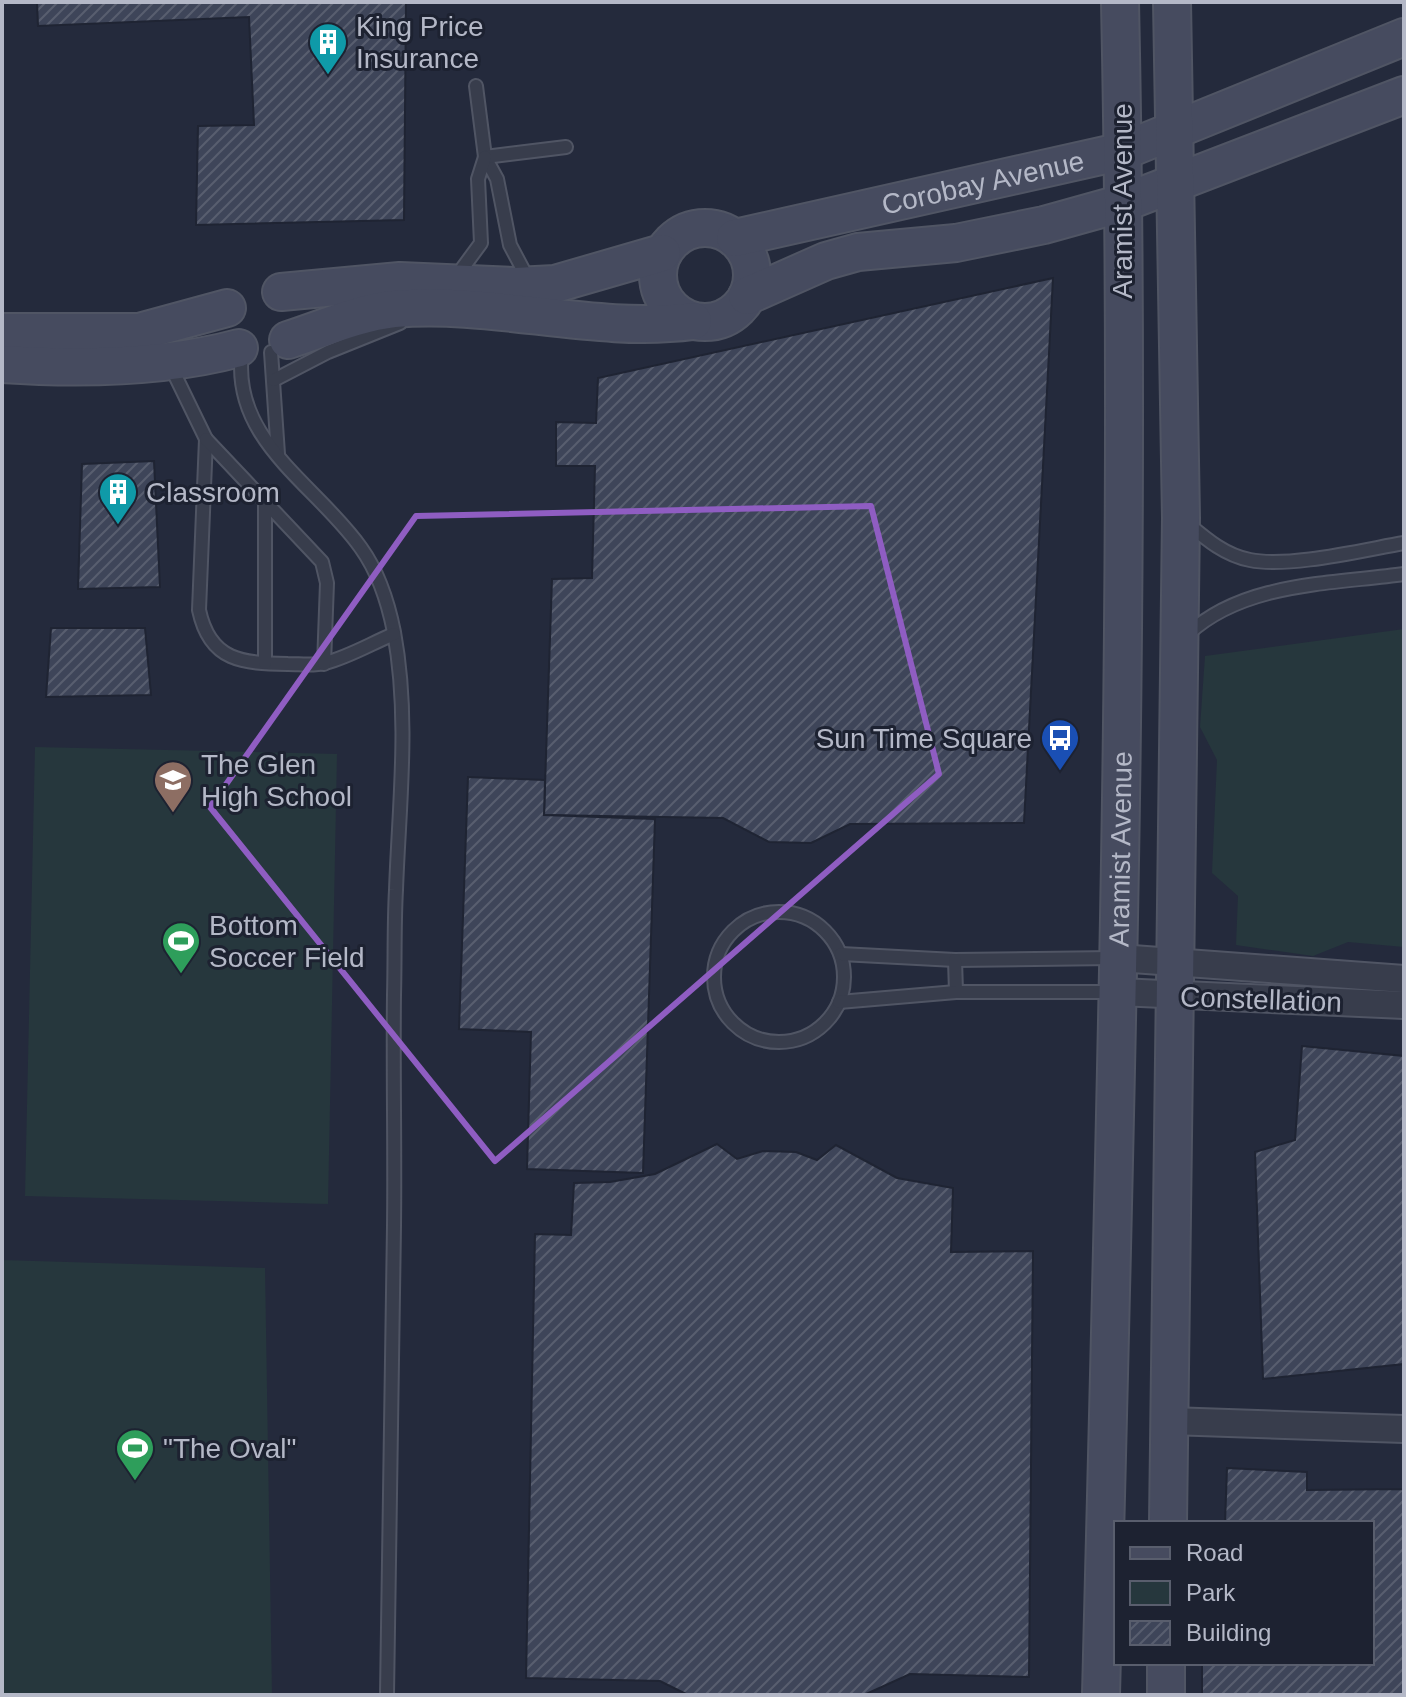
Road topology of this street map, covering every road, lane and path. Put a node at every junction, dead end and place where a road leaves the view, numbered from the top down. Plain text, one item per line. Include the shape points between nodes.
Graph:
1 (1120, 2) edge
2 (1172, 2) edge
3 (1404, 37) edge
4 (476, 86) dead end
5 (1404, 95) edge
6 (1176, 131) junction
7 (566, 147) dead end
8 (1123, 151) junction
9 (485, 157) junction
10 (1176, 182) junction
11 (1123, 203) junction
12 (735, 238) junction
13 (662, 253) junction
14 (532, 286) junction
15 (281, 292) junction
16 (442, 296) junction
17 (747, 296) junction
18 (227, 308) junction
19 (693, 321) junction
20 (2, 332) edge
21 (263, 354) junction
22 (168, 360) junction
23 (2, 364) edge
24 (206, 439) junction
25 (278, 454) junction
26 (265, 501) junction
27 (1181, 518) junction
28 (1404, 543) edge
29 (1404, 574) edge
30 (394, 634) junction
31 (1180, 641) junction
32 (265, 663) junction
33 (324, 664) junction
34 (841, 954) junction
35 (955, 960) junction
36 (1119, 975) junction
37 (1176, 979) junction
38 (1404, 979) edge
39 (956, 992) junction
40 (839, 1002) junction
41 (1404, 1005) edge
42 (1170, 1421) junction
43 (1404, 1429) edge
44 (1168, 1521) edge
45 (1166, 1665) edge
46 (387, 1695) edge
47 (1101, 1695) edge
48 (1166, 1695) edge

1 - 8 street, Aramist Avenue
2 - 6 street, Aramist Avenue
3 - 6 street, Corobay Avenue
4 - 9 lane
5 - 10 street, Corobay Avenue
6 - 8 street, Corobay Avenue
6 - 10 street, Aramist Avenue
7 - 9 lane
8 - 11 street, Aramist Avenue
8 - 12 street, Corobay Avenue
9 - 14 lane via 497,179 510,245
9 - 16 lane via 478,179 481,243
10 - 11 street, Corobay Avenue
10 - 27 street, Aramist Avenue
11 - 17 street, Corobay Avenue via 956,243 858,252
11 - 36 street, Aramist Avenue
12 - 13 street, Corobay Avenue via 717,228 695,228 676,237
12 - 17 street via 748,255 752,276
13 - 14 street, Corobay Avenue
13 - 19 street via 657,273 661,294 674,312
14 - 16 street, Corobay Avenue
15 - 16 street, Corobay Avenue via 360,282
15 - 18 street, Corobay Avenue via 254,285 238,293
15 - 21 street via 294,314
16 - 19 street, Corobay Avenue via 653,324
16 - 21 street, Corobay Avenue via 377,312
17 - 19 street, Corobay Avenue via 733,313 714,322
18 - 20 street, Corobay Avenue via 139,332
18 - 21 street via 227,330
21 - 22 street, Corobay Avenue
21 - 25 lane
21 - 25 lane via 241,386 261,436
22 - 23 street, Corobay Avenue
22 - 24 lane
24 - 26 lane
24 - 32 lane via 199,610 203,627 228,656
25 - 30 lane via 368,557
26 - 32 lane
26 - 33 lane via 327,573
27 - 28 lane via 1220,549 1249,560 1307,558
27 - 31 street, Aramist Avenue
29 - 31 lane via 1248,598 1212,615
30 - 33 lane
30 - 46 lane via 404,774 396,888
31 - 37 street, Aramist Avenue
32 - 33 lane
34 - 35 lane
34 - 40 lane via 844,986
34 - 40 lane via 821,927 791,912 773,912 735,929 715,966 717,992 727,1015 754,1037 804,1037 819,1029
35 - 36 lane
35 - 39 lane
36 - 37 street, Constellation
36 - 39 lane
36 - 47 street, Aramist Avenue
37 - 38 street, Constellation
37 - 41 street, Constellation
37 - 42 street, Aramist Avenue
39 - 40 lane
42 - 43 street
42 - 44 street, Aramist Avenue
45 - 48 street

